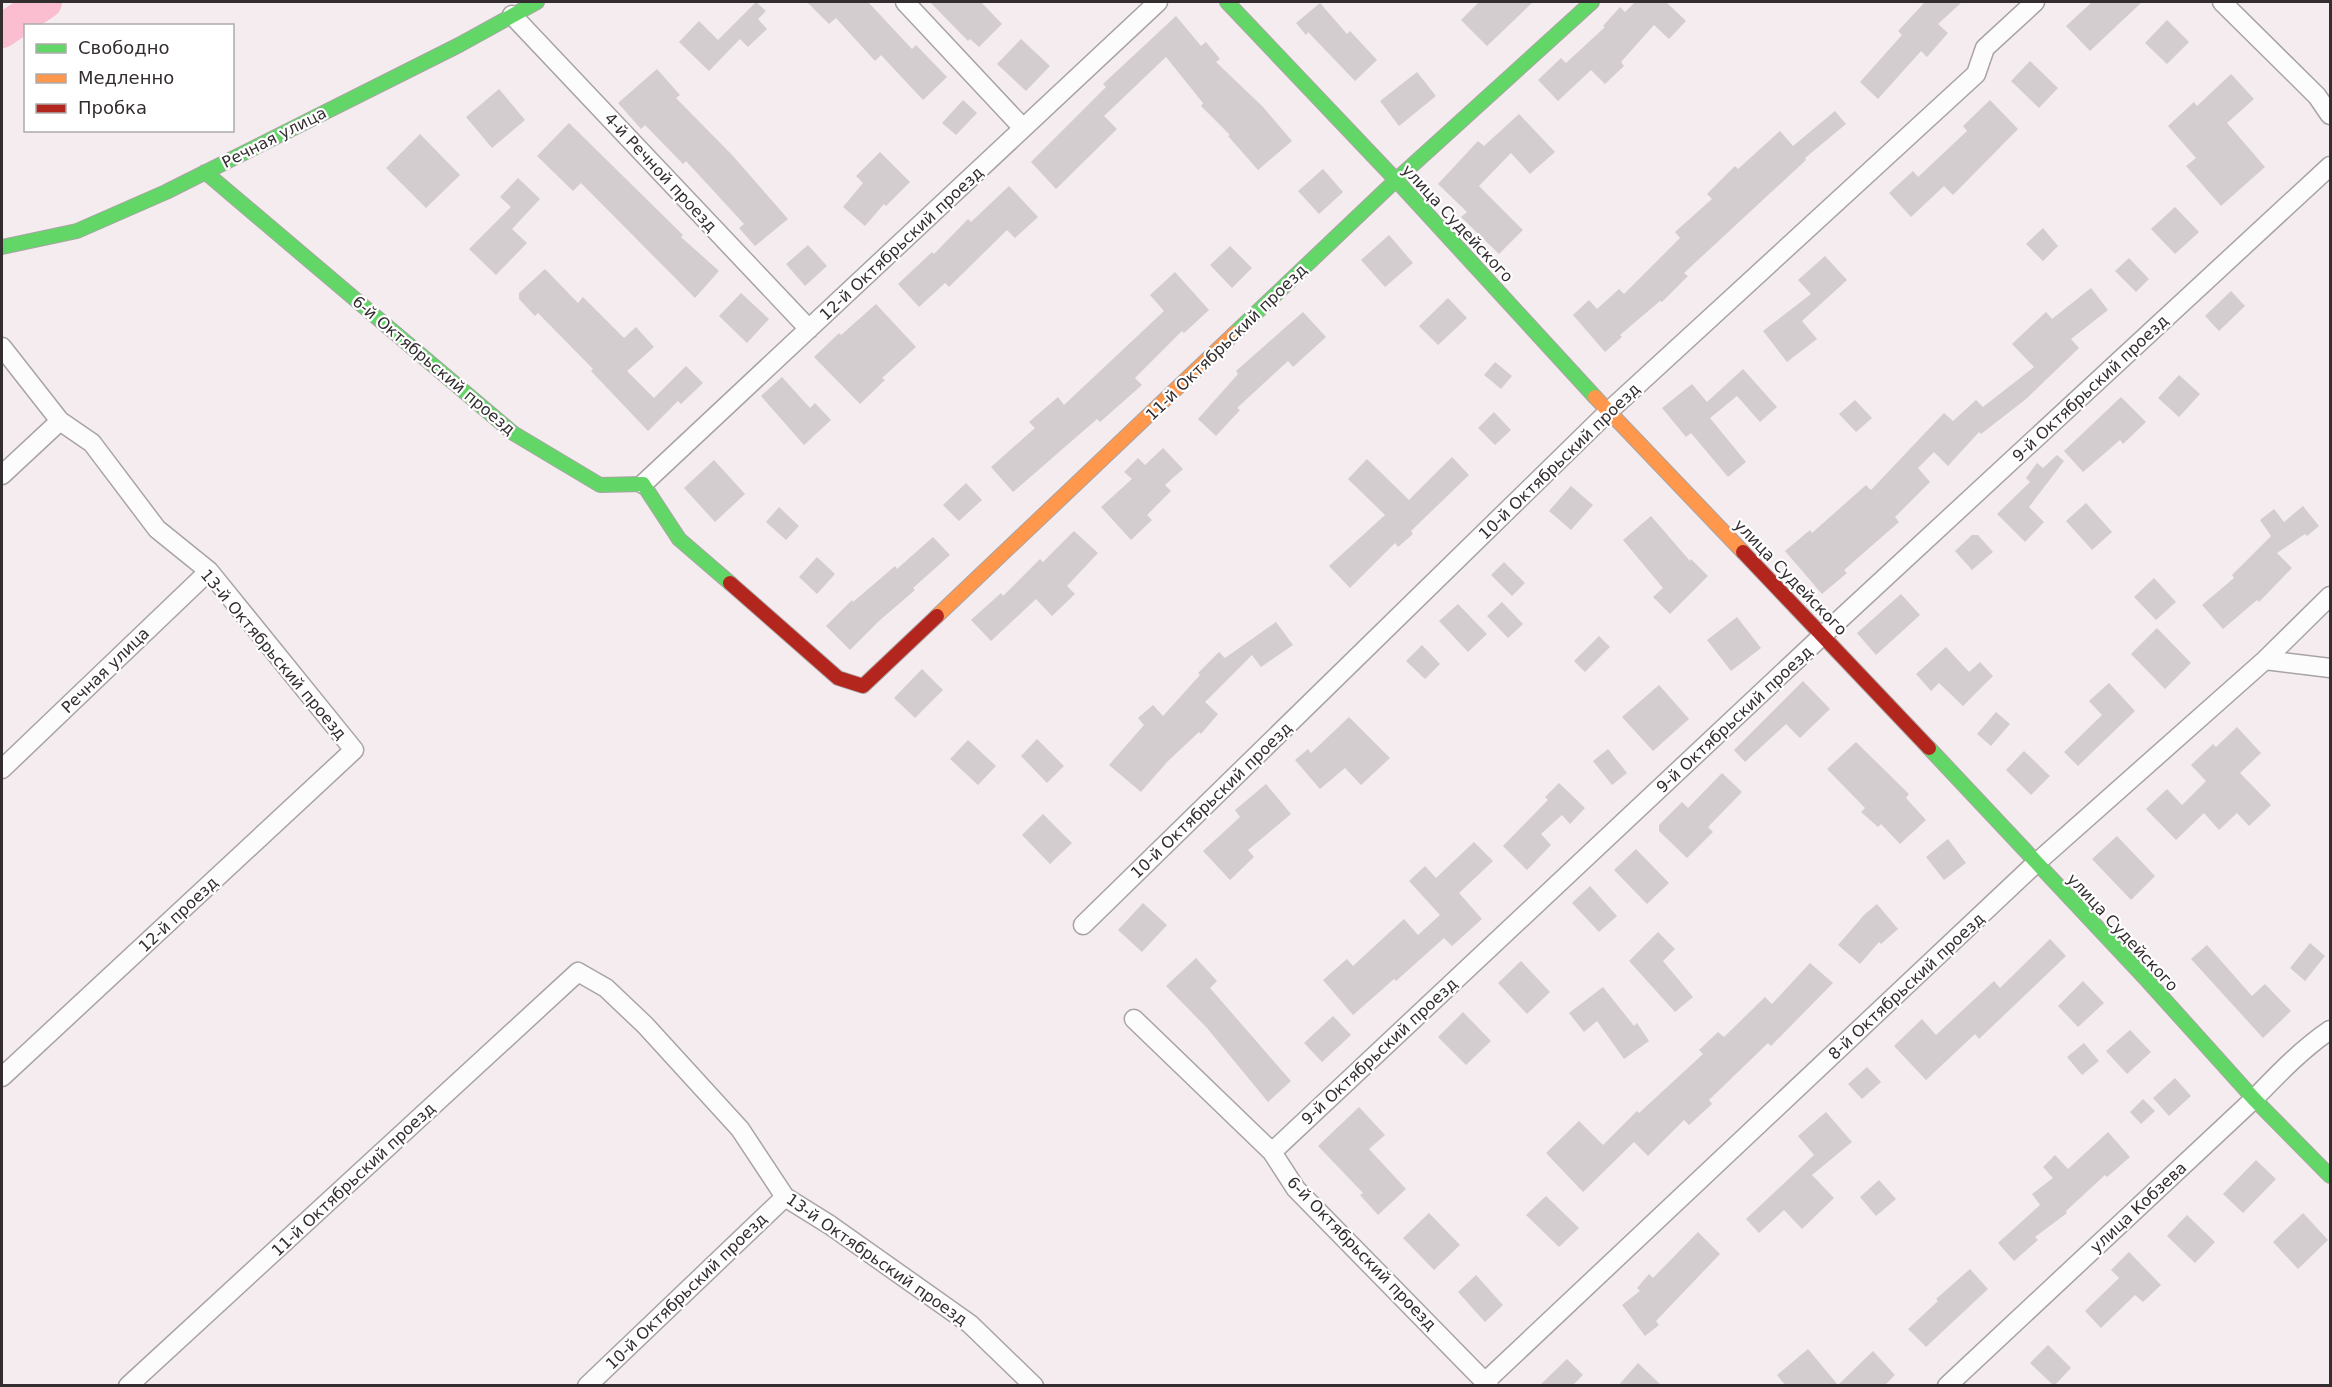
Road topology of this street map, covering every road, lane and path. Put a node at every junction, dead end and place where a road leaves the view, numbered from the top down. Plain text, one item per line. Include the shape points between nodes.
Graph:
1 (537, 2) edge
2 (905, 2) edge
3 (1158, 2) edge
4 (1227, 2) edge
5 (1592, 2) edge
6 (2035, 2) edge
7 (2222, 2) edge
8 (513, 15) junction
9 (2331, 114) edge
10 (1023, 128) junction
11 (2331, 166) edge
12 (205, 172) junction
13 (1396, 180) junction
14 (2, 247) edge
15 (809, 329) junction
16 (2, 347) edge
17 (1609, 411) junction
18 (60, 421) junction
19 (2, 475) edge
20 (643, 484) junction
21 (209, 571) junction
22 (2331, 596) edge
23 (1823, 635) junction
24 (2265, 660) junction
25 (2331, 668) edge
26 (354, 750) joint
27 (2, 769) edge
28 (2035, 864) junction
29 (1083, 926) dead end
30 (578, 972) joint
31 (1134, 1019) dead end
32 (2331, 1030) edge
33 (2, 1077) edge
34 (2254, 1099) junction
35 (1272, 1152) junction
36 (2331, 1176) edge
37 (785, 1197) junction
38 (1025, 1383) edge
39 (1487, 1383) edge
40 (128, 1386) edge
41 (587, 1386) edge
42 (1947, 1386) edge

1 - 8 street, Речная улица
2 - 10 street
3 - 10 street, 12-й Октябрьский проезд
4 - 13 street, улица Судейского
5 - 13 street, 11-й Октябрьский проезд
6 - 17 street, 10-й Октябрьский проезд via 1985,48 1976,74
7 - 9 street
8 - 12 street, Речная улица
8 - 15 street, 4-й Речной проезд
10 - 15 street, 12-й Октябрьский проезд
11 - 23 street, 9-й Октябрьский проезд
12 - 14 street, Речная улица via 77,231
12 - 20 street, 6-й Октябрьский проезд via 513,434 600,484
13 - 17 street, улица Судейского
13 - 20 street, 11-й Октябрьский проезд via 863,686 838,678 679,539
15 - 20 street, 12-й Октябрьский проезд
16 - 18 street, 13-й Октябрьский проезд
17 - 23 street, улица Судейского
17 - 29 street, 10-й Октябрьский проезд
18 - 19 street
18 - 21 street, 13-й Октябрьский проезд via 92,443 157,529
21 - 26 street, 13-й Октябрьский проезд
21 - 27 street, Речная улица
22 - 24 street, 8-й Октябрьский проезд
23 - 28 street, улица Судейского
23 - 35 street, 9-й Октябрьский проезд
24 - 25 street
24 - 28 street, 8-й Октябрьский проезд
26 - 33 street, 12-й проезд
28 - 34 street, улица Судейского
28 - 39 street, 8-й Октябрьский проезд
30 - 37 street, 13-й Октябрьский проезд via 606,988 645,1025 740,1129
30 - 40 street, 11-й Октябрьский проезд
31 - 35 street, 6-й Октябрьский проезд
32 - 34 street, улица Кобзева via 2311,1043
34 - 36 street, улица Судейского
34 - 42 street, улица Кобзева
35 - 39 street, 6-й Октябрьский проезд via 1296,1189
37 - 38 street, 13-й Октябрьский проезд via 970,1324
37 - 41 street, 10-й Октябрьский проезд

